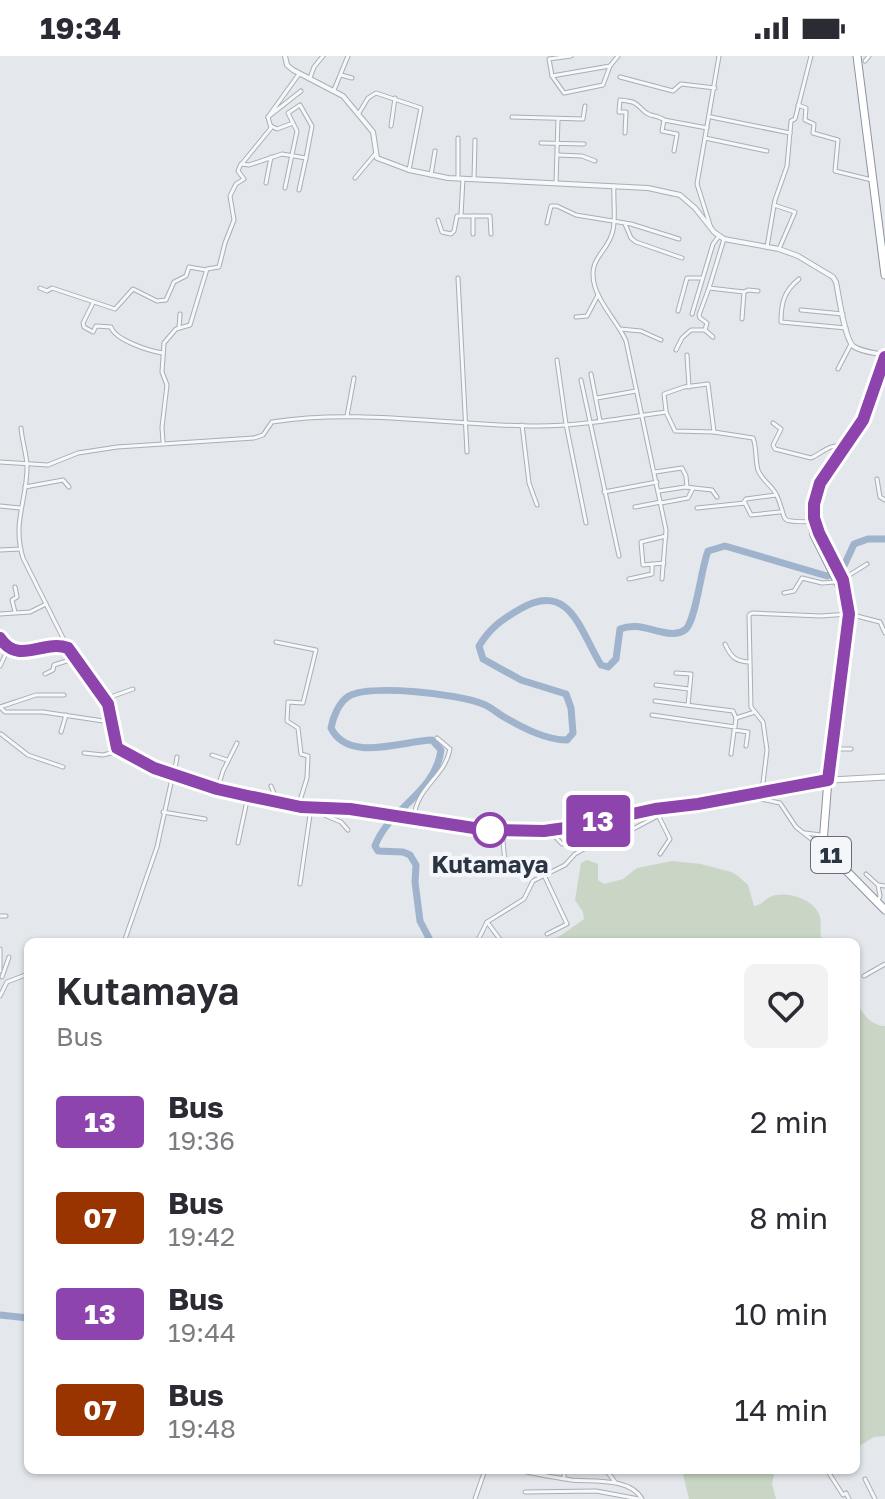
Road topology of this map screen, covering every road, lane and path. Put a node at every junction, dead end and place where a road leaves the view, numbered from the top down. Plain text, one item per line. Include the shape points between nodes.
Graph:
1 (285, 56) edge
2 (323, 56) edge
3 (348, 56) edge
4 (571, 56) edge
5 (618, 56) edge
6 (719, 56) edge
7 (811, 56) edge
8 (857, 56) edge
9 (869, 56) edge
10 (549, 58) edge
11 (865, 61) dead end
12 (611, 68) junction
13 (299, 74) junction
14 (341, 75) junction
15 (552, 76) junction
16 (620, 77) dead end
17 (310, 78) junction
18 (352, 78) dead end
19 (715, 88) junction
20 (334, 90) junction
21 (301, 91) dead end
22 (395, 98) junction
23 (798, 105) junction
24 (585, 106) dead end
25 (359, 113) junction
26 (710, 116) junction
27 (268, 117) junction
28 (512, 117) dead end
29 (558, 119) junction
30 (795, 119) junction
31 (664, 120) junction
32 (805, 120) junction
33 (293, 123) junction
34 (271, 124) junction
35 (391, 126) dead end
36 (707, 128) junction
37 (625, 133) dead end
38 (790, 133) junction
39 (458, 138) dead end
40 (705, 138) junction
41 (475, 140) dead end
42 (541, 143) dead end
43 (557, 143) junction
44 (584, 144) dead end
45 (435, 151) dead end
46 (674, 151) dead end
47 (767, 151) dead end
48 (376, 153) junction
49 (558, 155) junction
50 (292, 156) junction
51 (271, 157) junction
52 (306, 158) junction
53 (595, 161) dead end
54 (241, 164) junction
55 (409, 170) junction
56 (431, 175) junction
57 (355, 178) dead end
58 (461, 178) junction
59 (474, 179) junction
60 (873, 181) junction
61 (266, 183) dead end
62 (556, 184) junction
63 (614, 186) junction
64 (285, 188) dead end
65 (299, 190) dead end
66 (774, 205) junction
67 (461, 215) junction
68 (473, 216) junction
69 (438, 220) dead end
70 (547, 223) dead end
71 (613, 223) junction
72 (625, 224) junction
73 (711, 228) junction
74 (473, 234) dead end
75 (491, 234) dead end
76 (722, 238) junction
77 (679, 239) dead end
78 (767, 247) junction
79 (779, 249) junction
80 (883, 252) edge
81 (682, 258) dead end
82 (206, 270) junction
83 (885, 275) edge
84 (458, 278) dead end
85 (702, 278) junction
86 (799, 279) dead end
87 (40, 288) dead end
88 (709, 288) junction
89 (758, 291) dead end
90 (744, 292) junction
91 (598, 295) junction
92 (93, 303) junction
93 (801, 310) dead end
94 (678, 311) dead end
95 (180, 314) dead end
96 (692, 314) dead end
97 (843, 314) junction
98 (576, 317) dead end
99 (742, 319) dead end
100 (179, 328) junction
101 (846, 328) junction
102 (620, 329) junction
103 (705, 330) junction
104 (713, 337) dead end
105 (661, 340) dead end
106 (852, 344) junction
107 (676, 350) dead end
108 (163, 353) junction
109 (687, 355) dead end
110 (885, 356) edge
111 (557, 360) dead end
112 (838, 369) dead end
113 (591, 374) dead end
114 (354, 378) dead end
115 (581, 380) dead end
116 (689, 387) junction
117 (636, 391) junction
118 (597, 398) junction
119 (666, 412) junction
120 (347, 416) junction
121 (641, 416) junction
122 (600, 421) junction
123 (467, 423) junction
124 (590, 423) junction
125 (773, 423) dead end
126 (566, 424) junction
127 (522, 425) junction
128 (21, 428) dead end
129 (714, 432) junction
130 (163, 442) junction
131 (845, 447) junction
132 (467, 452) dead end
133 (0, 462) edge
134 (27, 464) junction
135 (655, 472) junction
136 (877, 479) dead end
137 (657, 482) junction
138 (25, 487) junction
139 (69, 487) dead end
140 (687, 487) junction
141 (693, 488) junction
142 (659, 491) junction
143 (604, 492) junction
144 (777, 495) junction
145 (717, 497) dead end
146 (885, 500) edge
147 (661, 503) junction
148 (743, 503) junction
149 (537, 505) dead end
150 (0, 506) edge
151 (635, 507) dead end
152 (20, 508) junction
153 (697, 508) dead end
154 (780, 512) junction
155 (813, 522) junction
156 (586, 523) dead end
157 (666, 536) junction
158 (21, 549) junction
159 (0, 550) edge
160 (619, 556) dead end
161 (664, 563) junction
162 (652, 564) junction
163 (867, 564) dead end
164 (629, 579) dead end
165 (662, 579) dead end
166 (840, 579) junction
167 (15, 587) dead end
168 (784, 593) dead end
169 (46, 604) junction
170 (0, 614) edge
171 (15, 614) junction
172 (849, 614) junction
173 (885, 633) edge
174 (0, 638) edge
175 (276, 642) dead end
176 (725, 644) dead end
177 (68, 648) junction
178 (8, 649) junction
179 (76, 658) junction
180 (749, 662) junction
181 (0, 666) edge
182 (676, 673) dead end
183 (45, 674) dead end
184 (656, 685) dead end
185 (133, 689) dead end
186 (689, 689) junction
187 (64, 695) dead end
188 (105, 699) junction
189 (655, 701) dead end
190 (688, 705) junction
191 (0, 709) edge
192 (755, 712) junction
193 (66, 715) junction
194 (652, 715) dead end
195 (736, 718) junction
196 (114, 722) junction
197 (734, 728) junction
198 (61, 732) dead end
199 (0, 735) edge
200 (437, 738) dead end
201 (237, 743) dead end
202 (746, 746) dead end
203 (831, 749) junction
204 (851, 749) dead end
205 (119, 751) junction
206 (84, 753) dead end
207 (731, 754) dead end
208 (212, 755) dead end
209 (177, 757) dead end
210 (228, 760) junction
211 (63, 767) dead end
212 (173, 774) junction
213 (885, 777) edge
214 (828, 780) junction
215 (271, 786) dead end
216 (217, 789) junction
217 (761, 792) junction
218 (248, 796) junction
219 (278, 803) junction
220 (565, 805) dead end
221 (676, 806) junction
222 (298, 807) junction
223 (315, 808) junction
224 (163, 812) junction
225 (658, 815) junction
226 (414, 818) junction
227 (205, 819) dead end
228 (572, 827) junction
229 (348, 830) dead end
230 (502, 830) junction
231 (549, 830) junction
232 (802, 832) junction
233 (823, 834) junction
234 (610, 835) junction
235 (238, 843) dead end
236 (826, 850) junction
237 (660, 854) dead end
238 (505, 863) dead end
239 (866, 874) dead end
240 (544, 875) junction
241 (300, 884) dead end
242 (878, 885) junction
243 (885, 886) edge
244 (878, 901) junction
245 (885, 910) edge
246 (487, 922) junction
247 (547, 934) dead end
248 (125, 938) edge
249 (479, 938) edge
250 (499, 938) edge
251 (0, 949) edge
252 (9, 957) dead end
253 (885, 964) edge
254 (0, 971) edge
255 (24, 976) edge
256 (864, 976) dead end
257 (2, 977) junction
258 (7, 982) junction
259 (0, 996) edge
260 (484, 1474) edge
261 (544, 1474) edge
262 (564, 1474) edge
263 (608, 1474) edge
264 (830, 1474) edge
265 (564, 1479) junction
266 (865, 1479) dead end
267 (618, 1484) junction
268 (525, 1492) dead end
269 (475, 1499) edge
270 (640, 1499) edge
271 (849, 1499) edge
272 (875, 1499) edge

1 - 13 street
2 - 17 street
3 - 14 street
4 - 10 street
5 - 12 street
6 - 19 street
7 - 23 street
8 - 60 highway
9 - 11 street
10 - 15 street
12 - 15 street
12 - 15 street via 603,85 565,93
13 - 17 street
13 - 27 street
14 - 18 street
14 - 20 street
16 - 19 street via 673,91 681,84
17 - 20 street
19 - 26 street
20 - 25 street
21 - 27 street
22 - 25 street via 376,93
22 - 35 street
22 - 55 street via 421,108
23 - 30 street
23 - 32 street via 806,108
24 - 29 street via 583,119
25 - 48 street via 373,132
26 - 36 street
26 - 38 street
27 - 34 street
28 - 29 street
29 - 43 street
30 - 32 street
30 - 38 street
31 - 36 street
31 - 37 street via 620,100 619,112 626,112
31 - 46 street via 662,131 677,134
32 - 60 street via 814,124 815,134 838,140 835,171
33 - 34 street via 277,129
33 - 50 street via 297,131
33 - 52 street via 288,113 300,105 313,128
34 - 54 street
36 - 40 street
38 - 66 street via 787,166
39 - 58 street
40 - 47 street
40 - 73 street via 697,184
41 - 59 street
42 - 43 street
43 - 44 street
43 - 49 street
45 - 56 street
48 - 55 street
48 - 57 street
49 - 53 street
49 - 62 street
50 - 51 street
50 - 52 street
50 - 64 street
51 - 54 street
51 - 61 street
52 - 65 street
54 - 82 street via 238,171 244,178 230,196 234,220 219,267
55 - 56 street
56 - 58 street
58 - 59 street
58 - 67 street
59 - 62 street
60 - 80 highway
62 - 63 street
63 - 71 street
63 - 73 street via 680,195
66 - 78 street
66 - 79 street via 795,212
67 - 68 street
67 - 69 street via 451,234 443,233
68 - 74 street
68 - 75 street via 491,216
70 - 71 street via 553,205
71 - 72 street
71 - 91 street via 613,233 594,264
72 - 77 street
72 - 81 street via 636,242
73 - 76 street
76 - 78 street
76 - 85 street via 713,244
76 - 88 street
78 - 79 street
79 - 97 street via 833,277
80 - 83 highway
82 - 92 street via 189,267 162,302 133,289 115,309
82 - 100 street via 190,325
84 - 123 street
85 - 94 street via 687,278
85 - 96 street
86 - 101 street via 783,298 781,322
87 - 92 street
88 - 90 street
88 - 103 street via 699,315 707,323
89 - 90 street
90 - 99 street
91 - 98 street via 587,316
91 - 102 street
92 - 108 street via 83,323 87,330 111,327 115,336
93 - 97 street
95 - 100 street
97 - 101 street
100 - 108 street via 166,339
101 - 106 street
102 - 105 street
102 - 117 street
103 - 104 street
103 - 107 street via 686,332
106 - 110 street
106 - 112 street
108 - 130 street
109 - 116 street
110 - 131 highway via 867,412
111 - 126 street
113 - 118 street
114 - 120 street
115 - 124 street
116 - 119 street via 663,395
116 - 129 street via 710,385
117 - 118 street
117 - 121 street
118 - 122 street
119 - 121 street
119 - 129 street via 675,431
120 - 123 street
120 - 130 street via 272,422 263,435 230,442
121 - 122 street
121 - 135 street
122 - 124 street
123 - 127 street
123 - 132 street
124 - 126 street
124 - 143 street
125 - 131 street via 781,429 775,449 811,458 838,445
126 - 127 street
126 - 156 street
127 - 149 street
128 - 134 street
129 - 144 street via 755,439 758,470
130 - 134 street via 85,451 48,465
131 - 155 highway via 816,493
133 - 134 street
134 - 138 street
135 - 137 street
135 - 140 street via 682,468
136 - 146 street
137 - 142 street
137 - 143 street
138 - 139 street via 63,480
138 - 152 street
140 - 141 street
140 - 142 street
141 - 145 street via 712,490
141 - 147 street via 688,498
142 - 147 street
143 - 160 street
144 - 148 street
144 - 154 street
147 - 151 street
147 - 157 street
148 - 153 street
148 - 154 street via 753,516
150 - 152 street
152 - 158 street
154 - 155 street via 787,521
155 - 166 highway, 11 via 814,535
157 - 161 street
157 - 162 street via 641,542 643,565
158 - 159 street
158 - 169 street
161 - 162 street
161 - 165 street
162 - 164 street via 652,574
163 - 166 street
166 - 168 street via 827,583 802,578 794,591
166 - 172 highway, 11
167 - 171 street
169 - 171 street
169 - 177 street
170 - 171 street
172 - 173 street via 880,622
172 - 180 street via 751,613
172 - 203 highway, 11
174 - 178 main road
175 - 222 street via 316,650 303,703 288,702 287,721 298,728 301,754 308,756
176 - 180 street via 732,657
177 - 178 main road
177 - 179 main road
178 - 181 street
179 - 183 street via 53,665
179 - 188 main road
180 - 192 street
182 - 186 street via 691,674
184 - 186 street
185 - 188 street
186 - 190 street
187 - 191 street via 36,695
188 - 196 main road
189 - 190 street
190 - 195 street via 733,711
191 - 193 street
192 - 195 street
192 - 217 street via 763,722 767,750
193 - 196 street
193 - 198 street
194 - 197 street
195 - 197 street
196 - 205 main road
197 - 202 street via 748,732
197 - 207 street
199 - 211 street via 28,755
200 - 226 street via 450,749 448,760 415,802
201 - 210 street
203 - 204 street
203 - 214 highway, 11
205 - 206 street
205 - 212 main road
208 - 210 street
209 - 212 street
210 - 216 street
212 - 216 main road
212 - 224 street
213 - 214 main road
214 - 217 main road
214 - 233 highway, 11
215 - 219 street
216 - 218 main road
217 - 221 main road
217 - 232 street via 761,799 780,803
218 - 219 main road
218 - 235 street
219 - 222 main road
220 - 228 street
221 - 225 street
221 - 228 main road
222 - 223 main road
223 - 226 main road
223 - 229 street
223 - 241 street
224 - 227 street
224 - 248 street via 157,847
225 - 234 street
225 - 237 street via 670,839
226 - 230 main road
228 - 231 main road
230 - 231 main road
230 - 238 street
231 - 234 street via 562,844
232 - 233 street
232 - 236 street
233 - 236 highway, 11
234 - 240 street
236 - 244 highway, 11
239 - 242 street
240 - 246 street via 531,883 524,899
240 - 247 street via 567,924
242 - 243 street
242 - 244 street
244 - 245 highway, 11
246 - 249 street
246 - 250 street
251 - 254 street
252 - 257 street
253 - 256 street
254 - 257 street
255 - 258 street
257 - 258 street
258 - 259 street
260 - 269 street
261 - 265 street
262 - 265 street
263 - 267 street
264 - 271 street
265 - 267 street
266 - 272 street
267 - 270 street via 634,1490
268 - 270 street via 596,1491

